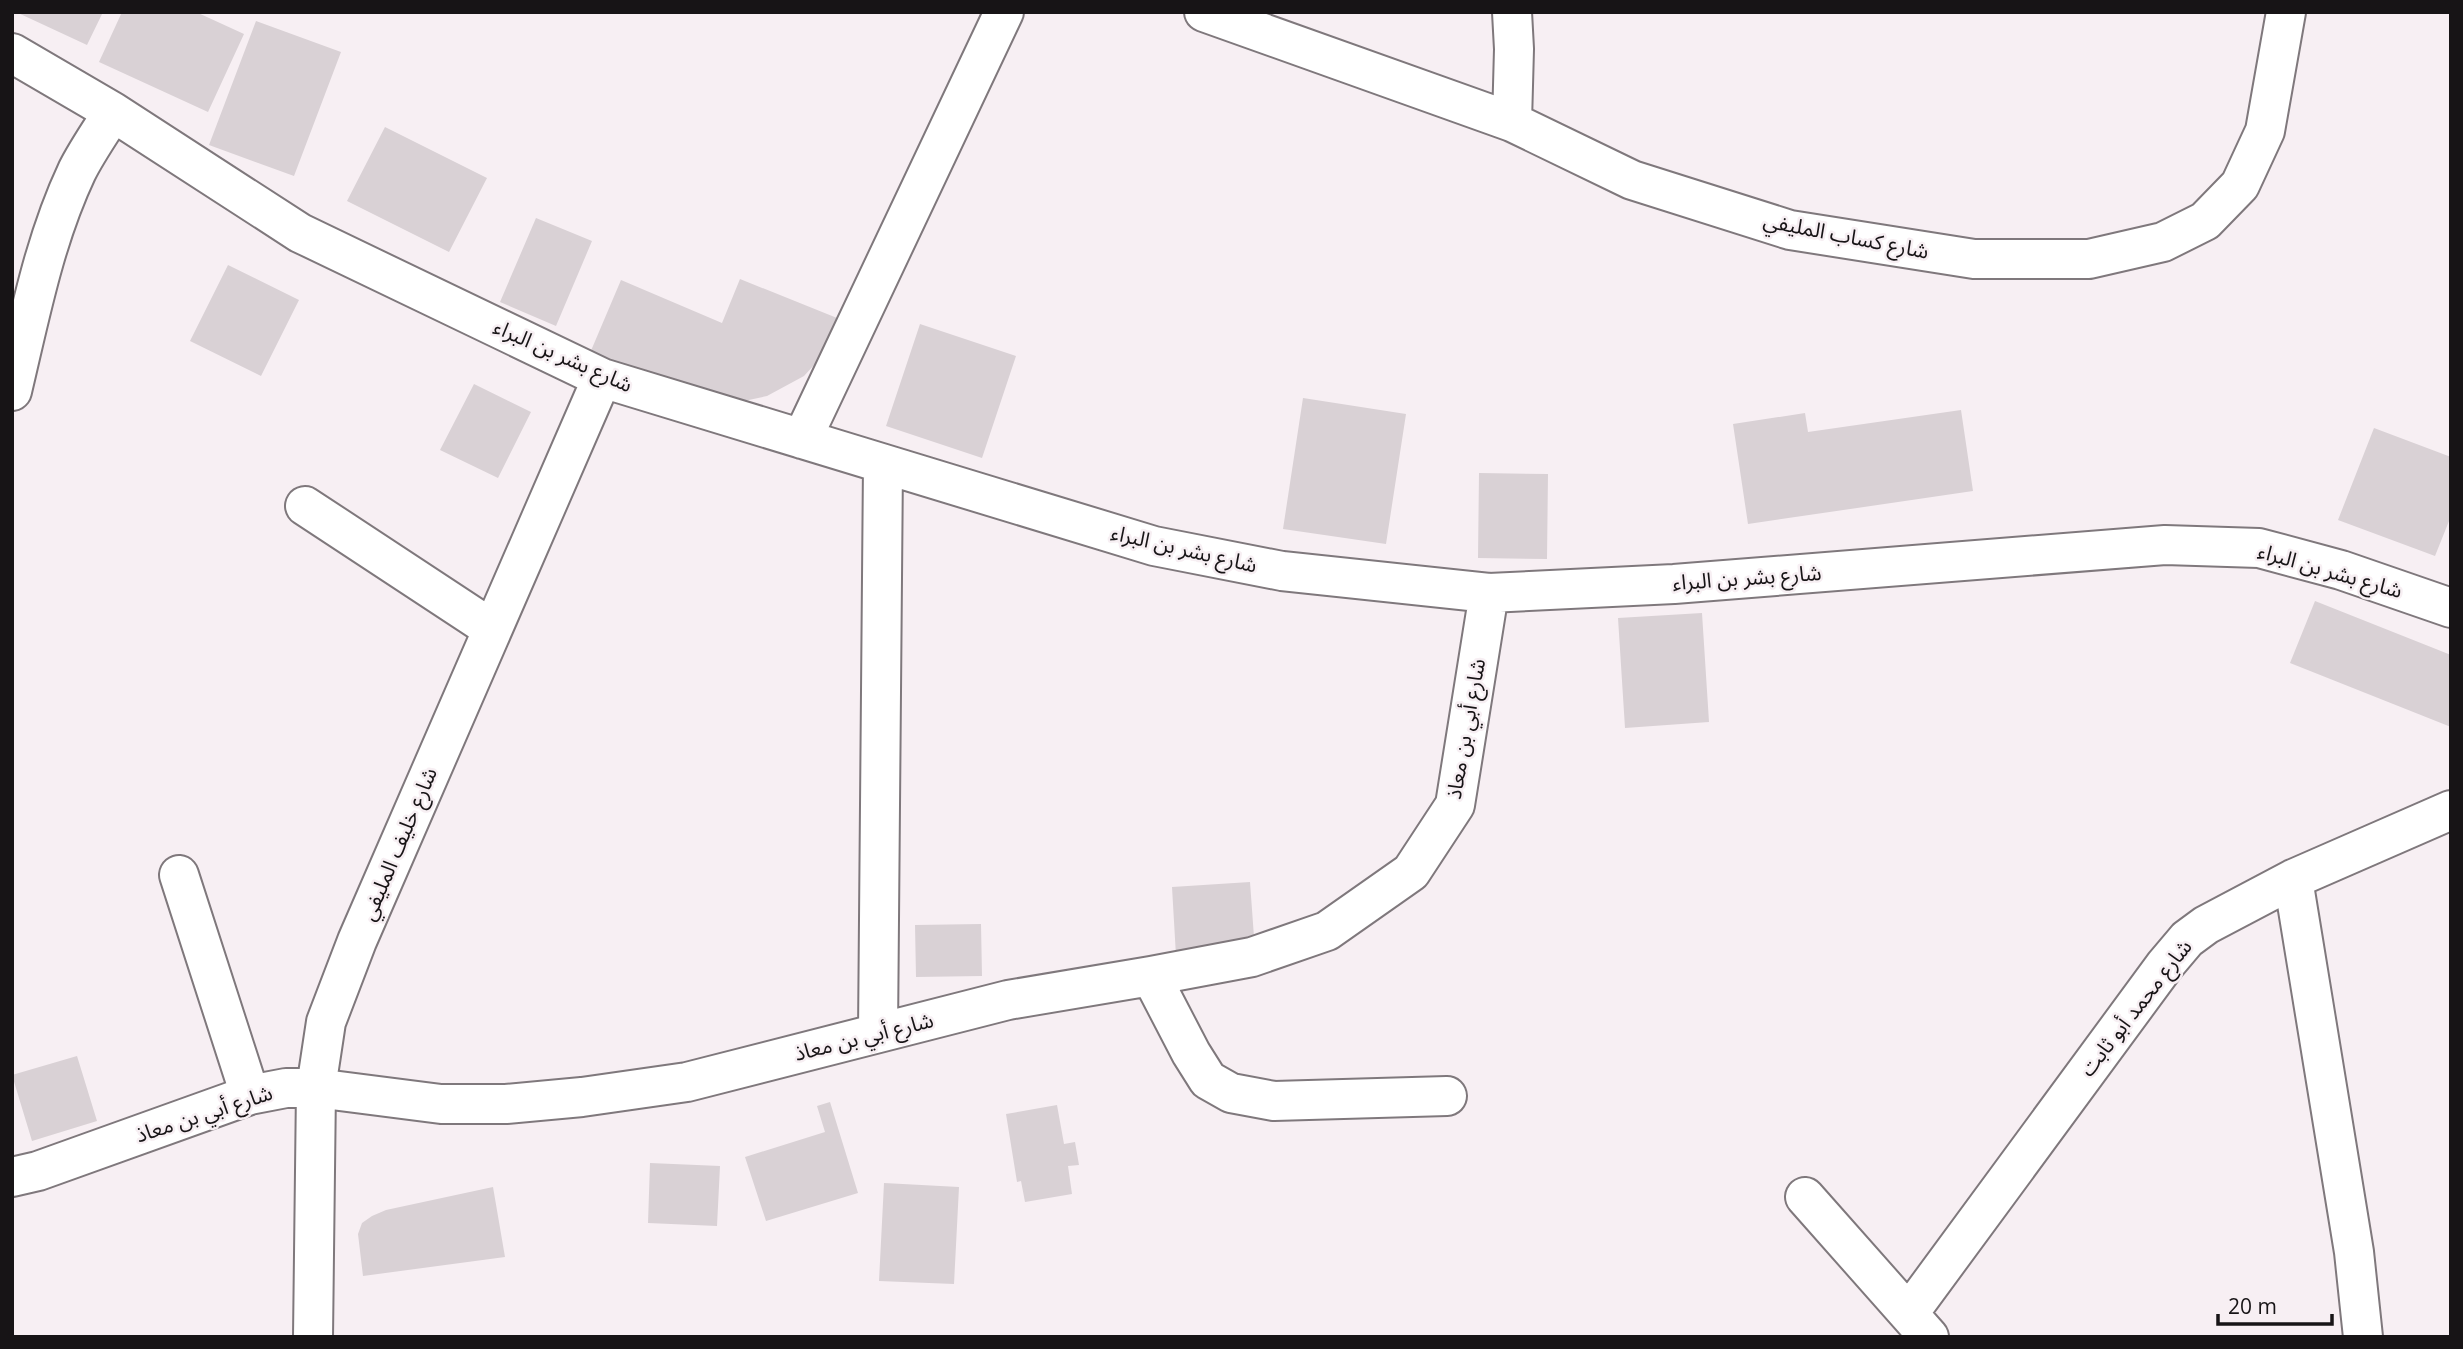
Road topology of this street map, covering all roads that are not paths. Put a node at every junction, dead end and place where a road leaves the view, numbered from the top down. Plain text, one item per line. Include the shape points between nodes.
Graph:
1 (1004, 12) edge
2 (1204, 12) edge
3 (1512, 12) edge
4 (2286, 12) edge
5 (12, 53) edge
6 (113, 112) junction
7 (1512, 122) junction
8 (602, 378) junction
9 (12, 391) edge
10 (802, 439) junction
11 (883, 464) junction
12 (305, 506) dead end
13 (1489, 593) junction
14 (2451, 608) edge
15 (492, 629) junction
16 (2451, 810) edge
17 (179, 875) dead end
18 (2293, 879) junction
19 (1151, 976) junction
20 (878, 1033) junction
21 (316, 1088) junction
22 (250, 1095) junction
23 (1447, 1096) dead end
24 (12, 1177) edge
25 (1805, 1197) dead end
26 (1919, 1325) edge
27 (313, 1337) edge
28 (2363, 1337) edge

1 - 10 street
2 - 7 street, شارع كساب المليفي
3 - 7 street
4 - 7 street, شارع كساب المليفي via 2266,131 2240,185 2205,221 2163,242 2089,259 1974,258 1790,230 1632,180
5 - 6 street, شارع بشر بن البراء
6 - 8 street, شارع بشر بن البراء via 300,233
6 - 9 street via 78,169 59,215 42,263
8 - 10 street, شارع بشر بن البراء
8 - 15 street, شارع خليف المليفي
10 - 11 street, شارع بشر بن البراء
11 - 13 street, شارع بشر بن البراء via 1154,546 1282,571
11 - 20 street
12 - 15 street
13 - 14 street, شارع بشر بن البراء via 1674,584 2165,545 2259,548
13 - 19 street, شارع أبي بن معاذ via 1455,805 1410,872 1327,931 1252,957
15 - 21 street, شارع خليف المليفي via 357,941 326,1022
16 - 18 street, شارع محمد أبو ثابت
17 - 22 street
18 - 26 street, شارع محمد أبو ثابت via 2206,925 2165,965
18 - 28 street via 2354,1252
19 - 20 street, شارع أبي بن معاذ via 1008,1000
19 - 23 street via 1202,1071 1231,1093 1274,1101
20 - 21 street, شارع أبي بن معاذ via 687,1082 583,1097 441,1104
21 - 22 street, شارع أبي بن معاذ
21 - 27 street, شارع خليف المليفي
22 - 24 street, شارع أبي بن معاذ
25 - 26 street

